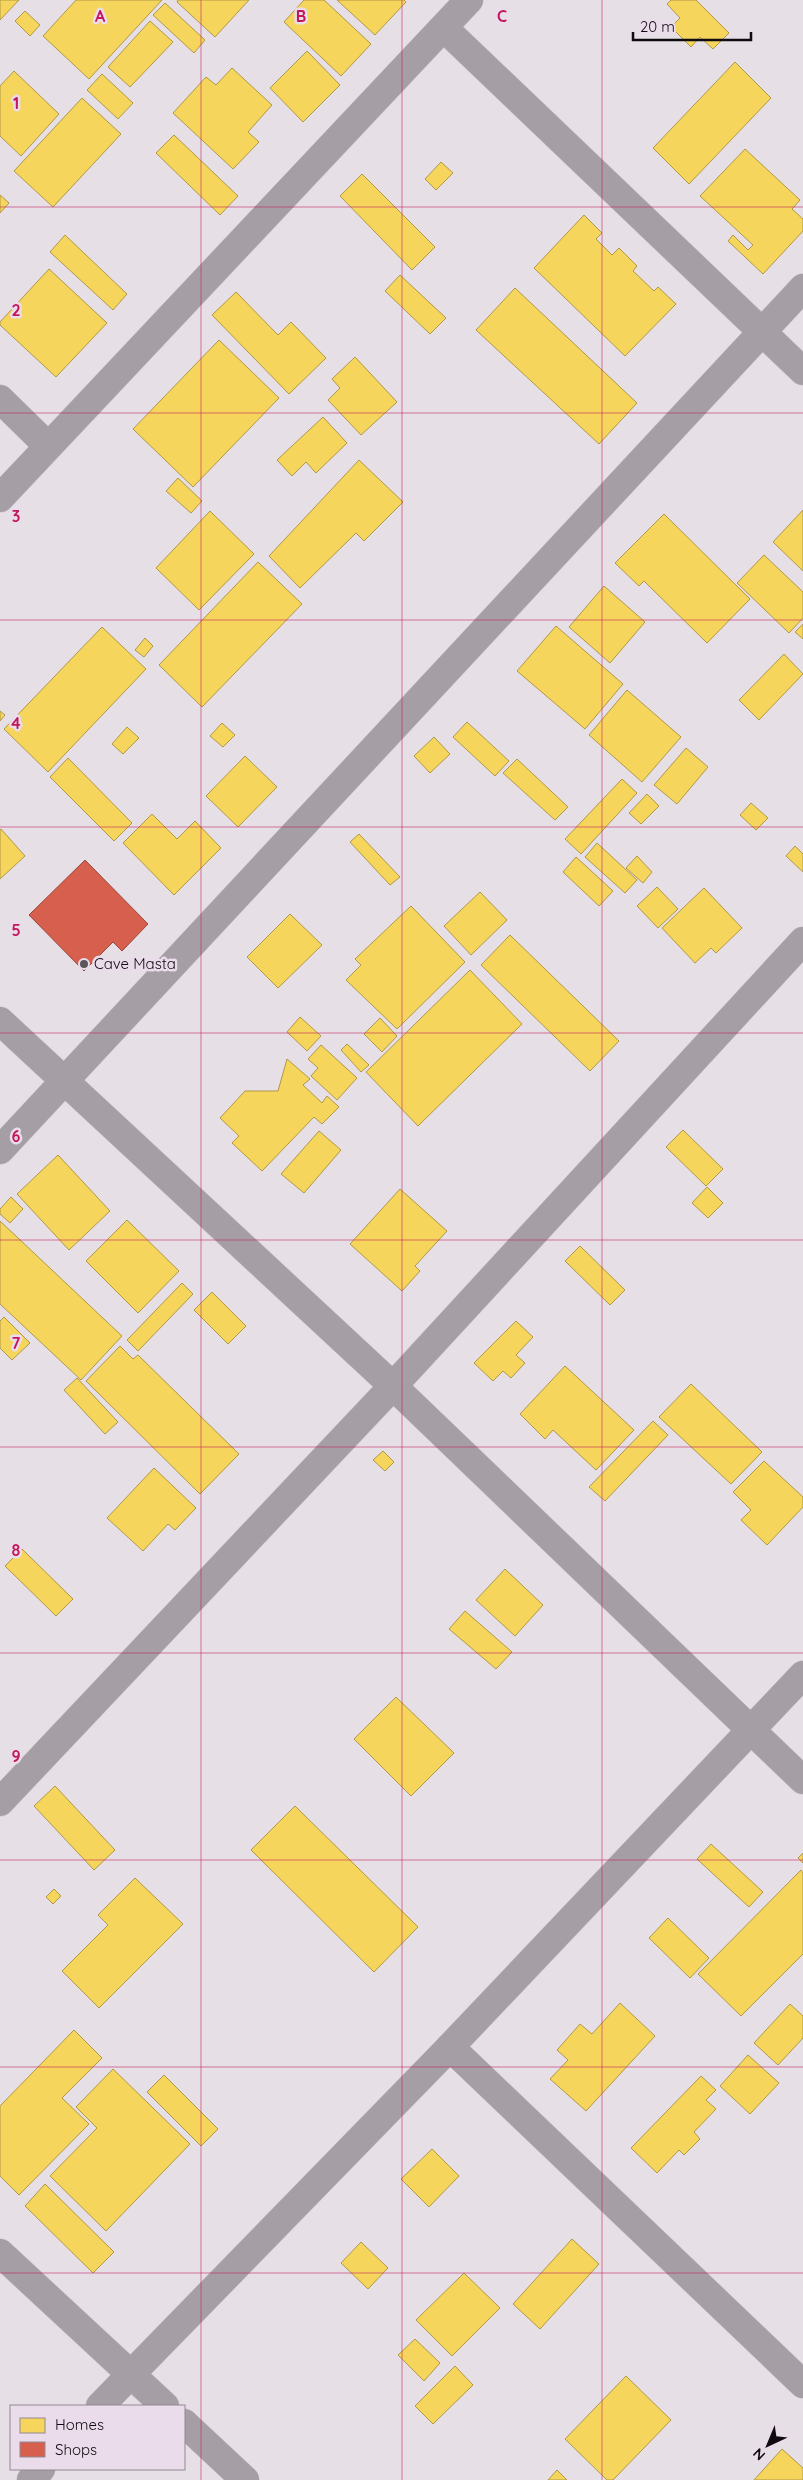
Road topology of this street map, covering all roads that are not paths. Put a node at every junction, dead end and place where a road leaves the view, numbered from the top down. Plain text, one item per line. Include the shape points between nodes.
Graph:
1 (470, 0) edge
2 (444, 28) junction
3 (803, 288) edge
4 (762, 330) junction
5 (803, 371) edge
6 (0, 400) edge
7 (48, 446) junction
8 (0, 498) edge
9 (803, 941) edge
10 (0, 1022) edge
11 (65, 1082) junction
12 (0, 1150) edge
13 (393, 1386) junction
14 (803, 1675) edge
15 (751, 1730) junction
16 (803, 1780) edge
17 (0, 1802) edge
18 (450, 2047) junction
19 (0, 2254) edge
20 (130, 2374) junction
21 (803, 2384) edge
22 (101, 2405) edge
23 (164, 2405) edge
24 (185, 2424) edge
25 (41, 2470) edge
26 (31, 2480) edge
27 (245, 2480) edge

1 - 2 street
2 - 4 street
2 - 7 street
3 - 4 street
4 - 5 street
4 - 11 street
6 - 7 street
7 - 8 street
9 - 13 street
10 - 11 street
11 - 12 street
11 - 13 street
13 - 15 street
13 - 17 street
14 - 15 street
15 - 16 street
15 - 18 street
18 - 20 street
18 - 21 street
19 - 20 street
20 - 22 street
20 - 23 street
24 - 27 street
25 - 26 street

